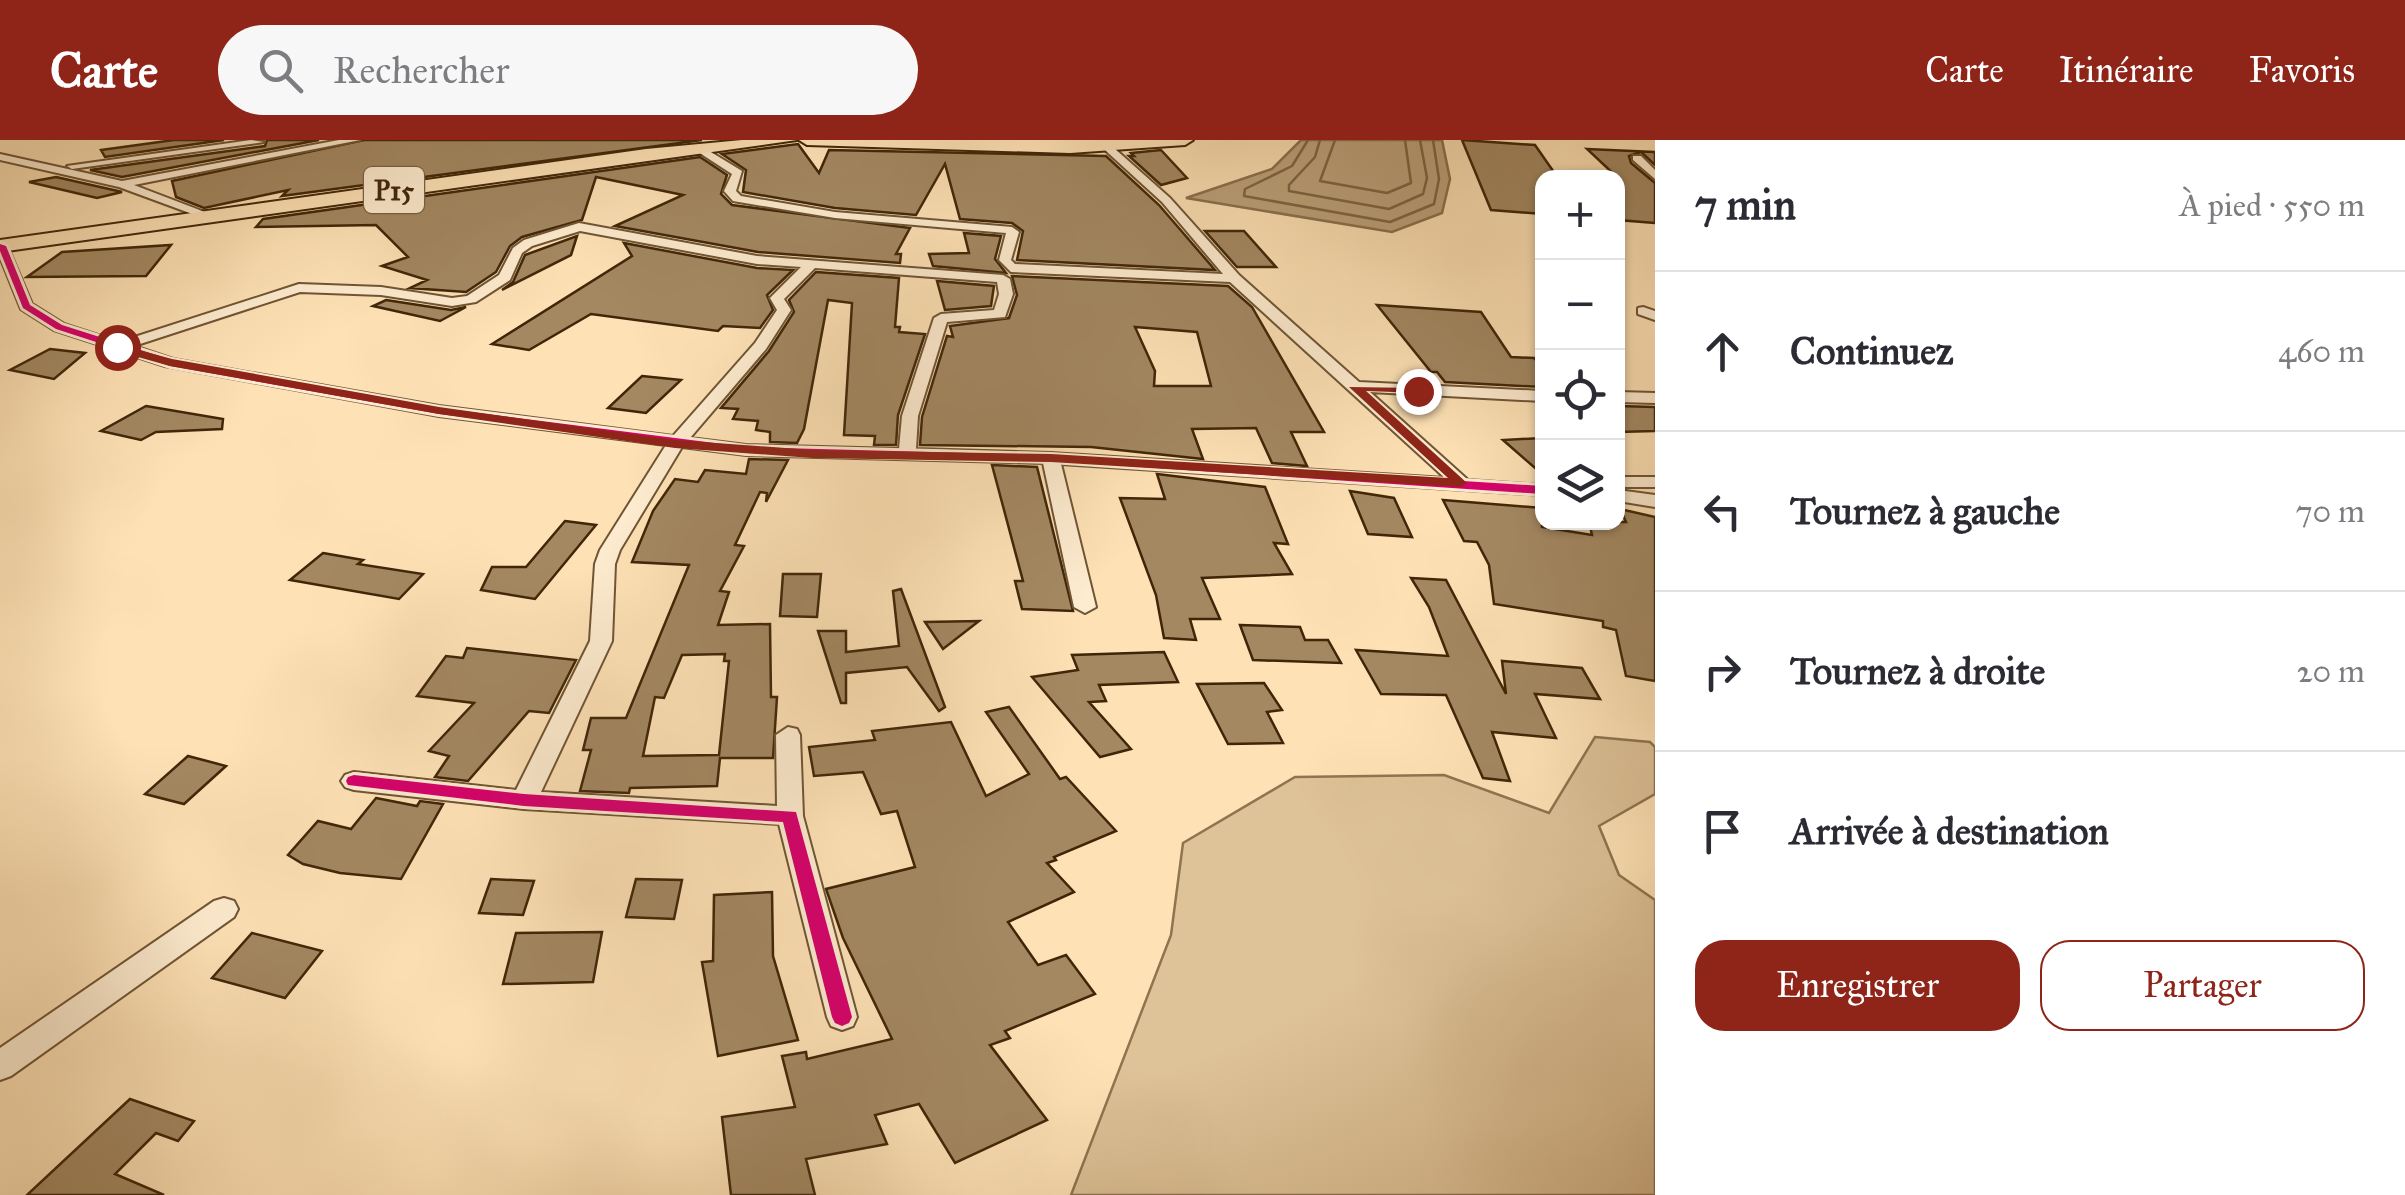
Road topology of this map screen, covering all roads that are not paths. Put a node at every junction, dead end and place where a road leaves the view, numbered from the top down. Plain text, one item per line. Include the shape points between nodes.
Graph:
1 (355, 140) edge
2 (789, 140) edge
3 (807, 140) edge
4 (1185, 140) edge
5 (259, 142) edge
6 (1104, 144) edge
7 (697, 148) junction
8 (0, 157) edge
9 (1637, 158) dead end
10 (59, 168) junction
11 (1655, 176) edge
12 (122, 184) junction
13 (206, 216) junction
14 (1, 246) edge
15 (810, 265) junction
16 (1234, 278) junction
17 (117, 347) junction
18 (1354, 387) junction
19 (1535, 396) edge
20 (1625, 397) edge
21 (1655, 398) edge
22 (675, 444) junction
23 (907, 454) junction
24 (1051, 458) junction
25 (1625, 482) edge
26 (1655, 482) edge
27 (1460, 483) junction
28 (1535, 489) edge
29 (1625, 497) edge
30 (1655, 500) edge
31 (1085, 607) dead end
32 (788, 734) dead end
33 (354, 781) dead end
34 (524, 800) junction
35 (790, 816) junction
36 (224, 909) dead end
37 (842, 1018) dead end
38 (0, 1066) edge

1 - 12 street
2 - 7 main road, P15
3 - 6 main road
4 - 6 main road
5 - 10 street
6 - 16 street via 1166,200
7 - 13 main road, P15
7 - 16 street via 738,173 730,191 737,199 1008,230 1013,232 1005,260 1011,268
8 - 10 street
9 - 11 street
10 - 12 street
12 - 13 street
13 - 14 main road, P15
14 - 17 street via 30,311
15 - 17 street via 566,228 528,243 505,277 462,302 300,288
15 - 22 street via 776,302 784,310 760,346
15 - 23 street via 1004,281 1000,314 941,318 918,383
16 - 18 street
17 - 22 street via 439,410
18 - 19 street
18 - 27 street
20 - 21 street
22 - 23 street
22 - 34 street via 610,550 601,641
23 - 24 street
24 - 27 street
24 - 31 street
25 - 26 street
27 - 28 street
29 - 30 street
32 - 35 street
33 - 34 street
34 - 35 street
35 - 37 street
36 - 38 street

